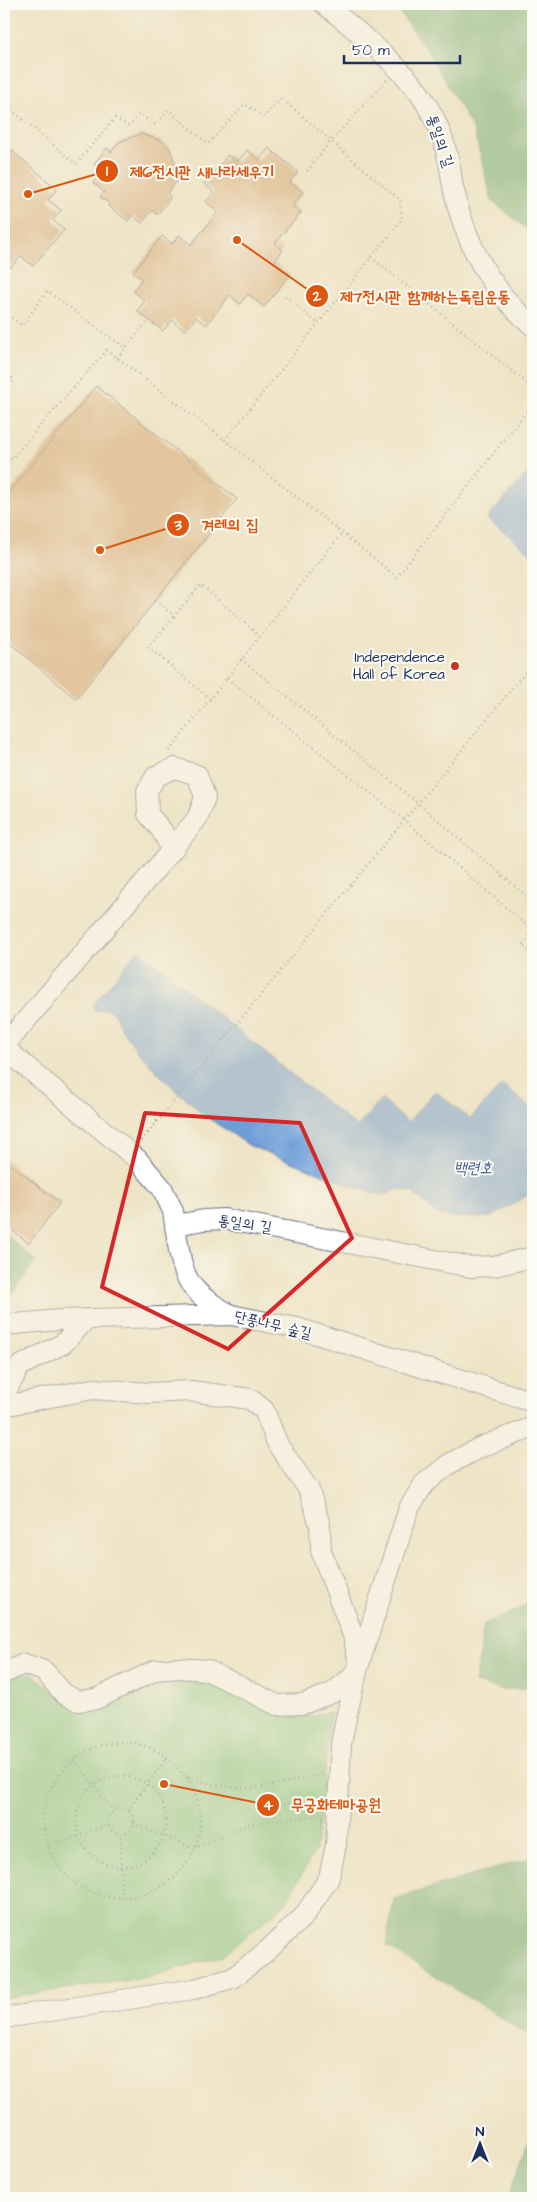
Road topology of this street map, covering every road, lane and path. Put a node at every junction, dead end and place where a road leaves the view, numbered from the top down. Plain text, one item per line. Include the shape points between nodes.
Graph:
1 (324, 4) edge
2 (397, 69) junction
3 (4, 86) edge
4 (331, 141) junction
5 (307, 171) dead end
6 (371, 257) junction
7 (285, 296) dead end
8 (4, 311) edge
9 (149, 320) dead end
10 (318, 324) junction
11 (533, 326) edge
12 (126, 348) junction
13 (117, 358) junction
14 (4, 371) edge
15 (533, 388) edge
16 (4, 394) edge
17 (533, 403) edge
18 (225, 440) junction
19 (4, 467) edge
20 (4, 479) edge
21 (14, 487) dead end
22 (342, 532) junction
23 (155, 600) dead end
24 (174, 616) junction
25 (260, 636) junction
26 (241, 659) junction
27 (533, 663) edge
28 (227, 678) junction
29 (210, 699) junction
30 (167, 754) dead end
31 (418, 802) junction
32 (404, 820) junction
33 (172, 850) dead end
34 (533, 902) edge
35 (533, 931) edge
36 (533, 954) edge
37 (4, 1047) edge
38 (131, 1154) junction
39 (175, 1226) junction
40 (533, 1257) edge
41 (231, 1315) junction
42 (85, 1320) junction
43 (4, 1325) edge
44 (4, 1395) edge
45 (533, 1402) edge
46 (4, 1403) edge
47 (533, 1427) edge
48 (358, 1669) junction
49 (4, 1673) edge
50 (167, 1757) junction
51 (74, 1759) junction
52 (340, 1769) junction
53 (187, 1777) junction
54 (147, 1784) junction
55 (94, 1785) junction
56 (113, 1810) junction
57 (128, 1810) junction
58 (338, 1814) junction
59 (133, 1824) junction
60 (108, 1825) junction
61 (121, 1834) junction
62 (78, 1836) junction
63 (164, 1836) junction
64 (48, 1846) junction
65 (195, 1848) junction
66 (121, 1866) junction
67 (120, 1898) junction
68 (4, 2018) edge

1 - 2 street, 통일의 길
2 - 4 path
2 - 11 street, 통일의 길 via 426,104 438,129 448,158 462,224 474,253 513,309
3 - 4 path via 13,111 76,164 115,118 129,126 139,114 156,125 168,110 208,144 245,104 264,117 281,98
4 - 5 path
4 - 6 path via 400,200 402,219
6 - 10 path
6 - 15 path
7 - 10 path
8 - 12 path via 22,326 47,291
9 - 12 path
10 - 18 path
12 - 13 path
13 - 18 path
13 - 19 path via 107,350
14 - 16 path via 14,380
17 - 22 path via 397,577
18 - 22 path
20 - 21 path
22 - 25 path
23 - 24 path
24 - 25 path via 201,585
24 - 29 path via 148,647
25 - 26 path
26 - 28 path
26 - 31 path
27 - 31 path
28 - 29 path
28 - 32 path
29 - 30 path
31 - 32 path
31 - 34 path
32 - 35 path
32 - 38 path
33 - 37 street
35 - 36 path via 522,945
37 - 38 street
38 - 39 street via 162,1188 173,1211
39 - 40 street, 통일의 길 via 224,1219 471,1267 494,1266
39 - 41 street via 181,1266 187,1281 213,1305
41 - 42 street, 단풍나무 숲길
41 - 45 street, 단풍나무 숲길 via 297,1328
42 - 43 street, 단풍나무 숲길
42 - 44 street via 64,1343 20,1366
46 - 48 street via 93,1390 191,1391 250,1399 264,1410 278,1445 309,1490 320,1525 321,1551 353,1635
47 - 48 street via 481,1447 449,1464 424,1484 409,1508
48 - 49 street via 332,1693 304,1704 277,1705 207,1670 156,1670 96,1699 78,1701 64,1694 44,1671 24,1664
48 - 52 street via 341,1744
50 - 51 path via 149,1747 124,1742 100,1745
50 - 53 path
50 - 54 path
51 - 55 path
51 - 64 path via 60,1772 48,1793 43,1817
52 - 53 path via 245,1788
52 - 58 street
53 - 65 path via 197,1799 200,1824
54 - 55 path via 120,1776 106,1778
54 - 57 path
54 - 63 path via 165,1807 167,1822
55 - 56 path
55 - 62 path via 78,1808
56 - 57 path
56 - 60 path via 108,1817
57 - 59 path via 133,1816
58 - 65 path via 251,1823
58 - 68 street via 329,1878 304,1916 234,1978 194,1989
59 - 61 path via 129,1831
59 - 63 path
60 - 61 path
60 - 62 path
61 - 66 path
62 - 64 path
62 - 66 path via 95,1858
63 - 65 path
63 - 66 path via 158,1848 147,1858
64 - 67 path via 56,1864 72,1882 94,1894
65 - 67 path via 183,1869 165,1886 142,1896
66 - 67 path

